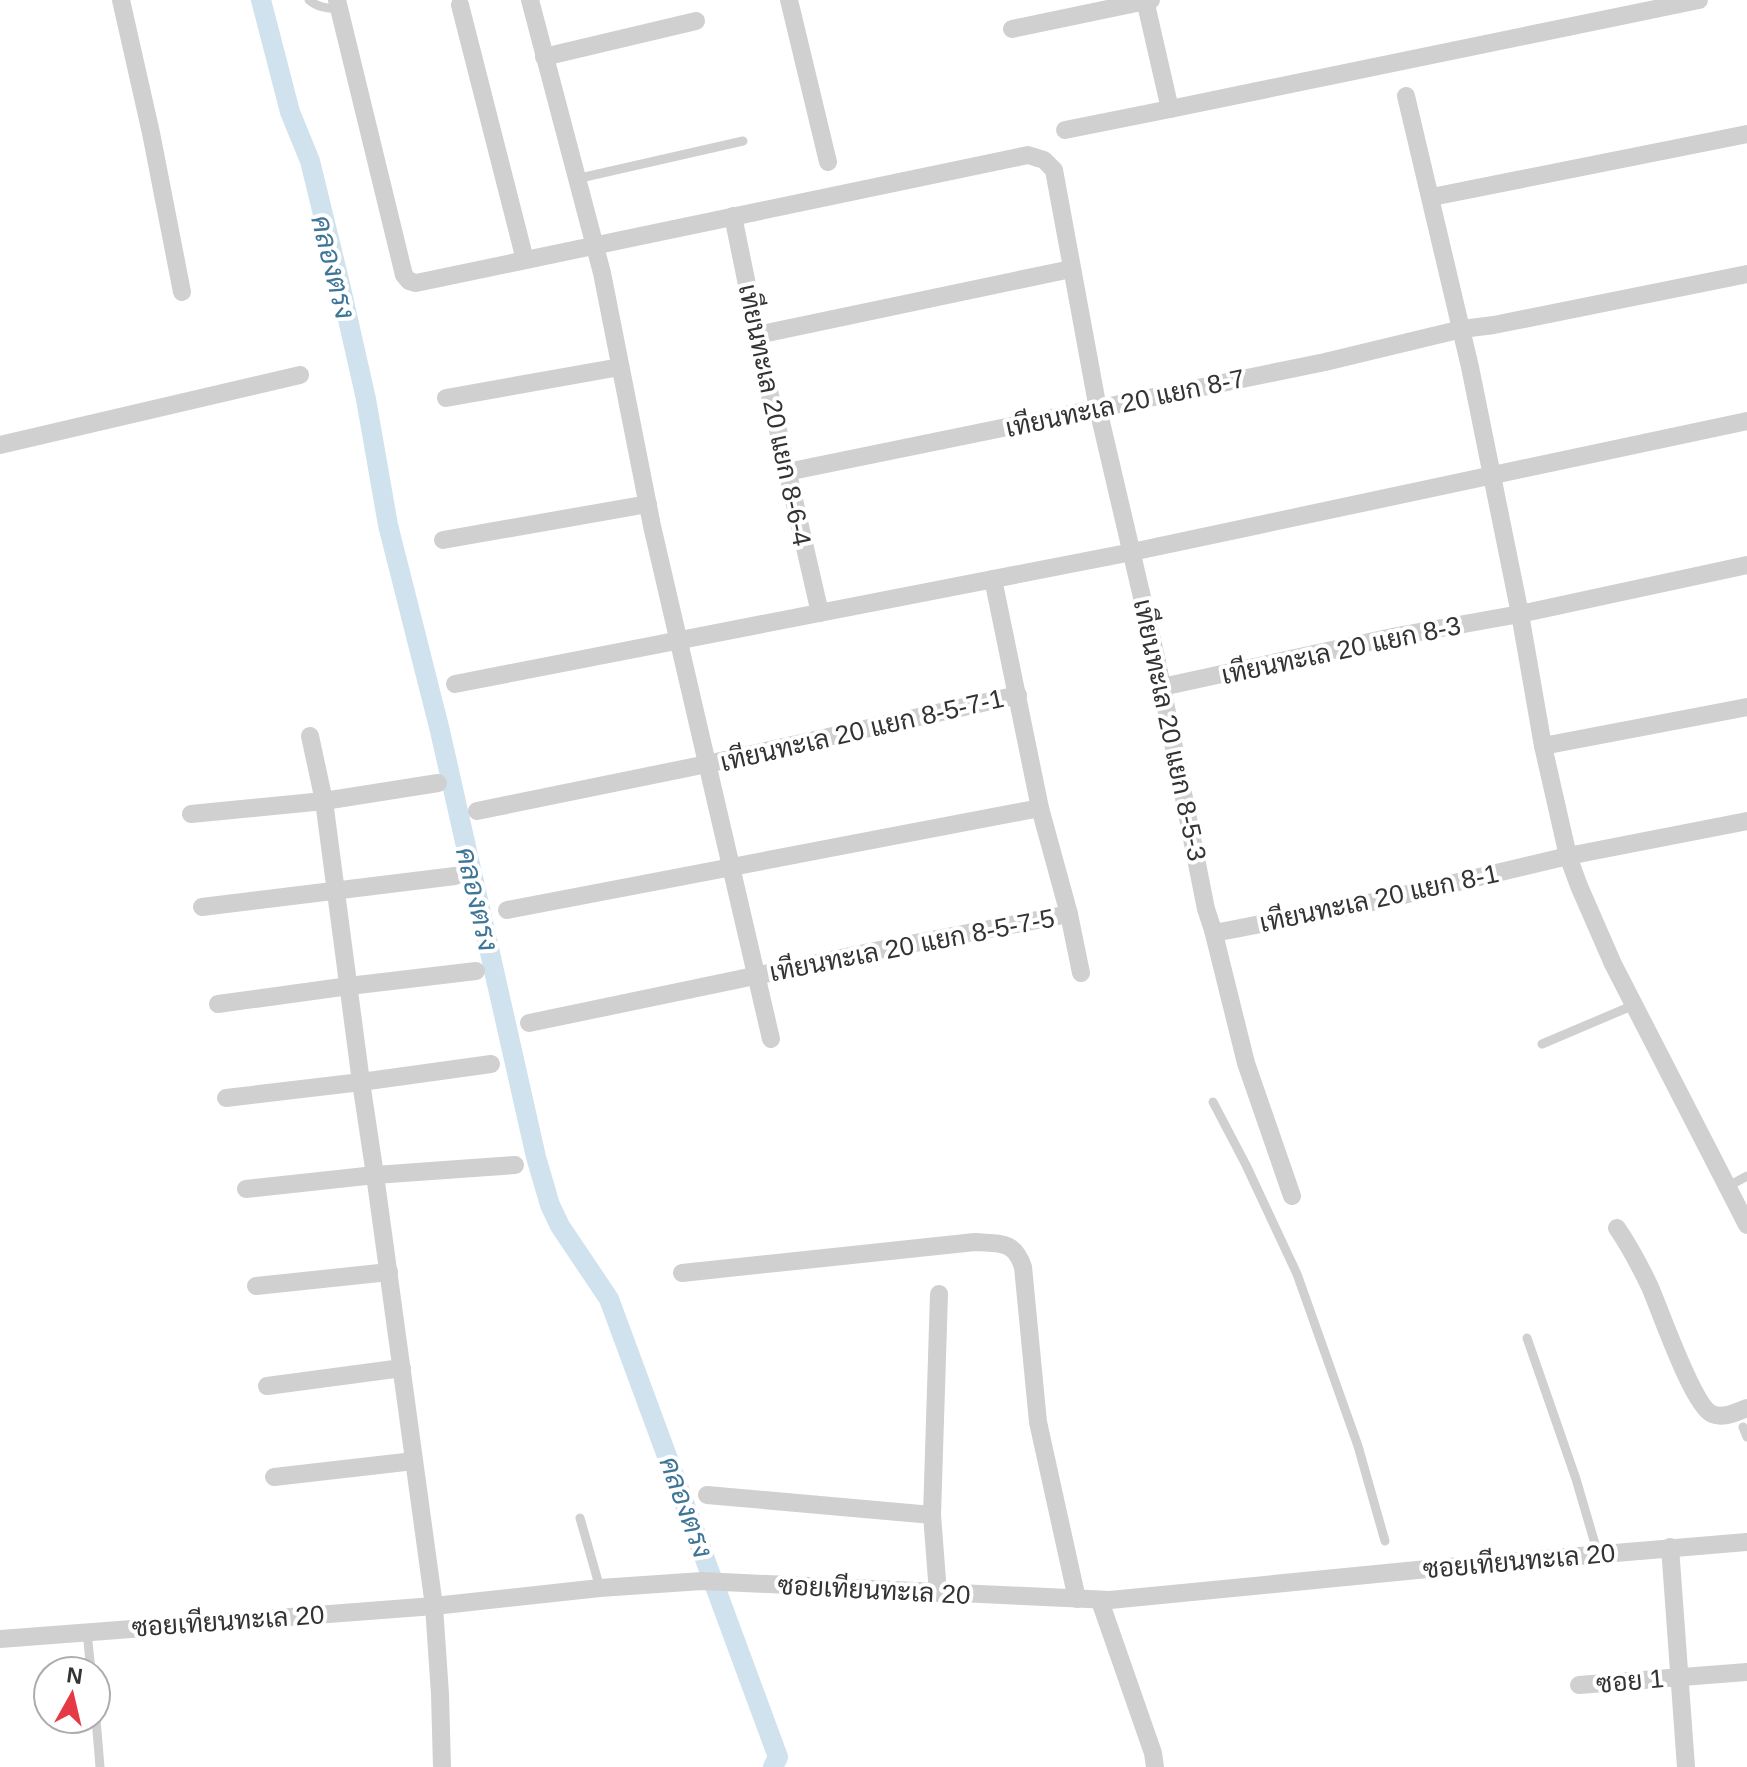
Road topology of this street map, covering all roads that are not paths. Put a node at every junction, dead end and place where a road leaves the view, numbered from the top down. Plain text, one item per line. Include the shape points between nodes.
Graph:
1 (121, 0) edge
2 (309, 0) edge
3 (530, 0) edge
4 (791, 0) edge
5 (1147, 0) edge
6 (1699, 0) edge
7 (338, 5) edge
8 (460, 5) dead end
9 (1614, 8) edge
10 (696, 21) dead end
11 (1012, 29) dead end
12 (544, 57) junction
13 (1406, 96) dead end
14 (1170, 109) junction
15 (1065, 130) dead end
16 (1747, 134) edge
17 (743, 141) dead end
18 (828, 162) dead end
19 (576, 179) junction
20 (1432, 197) junction
21 (733, 216) junction
22 (594, 245) junction
23 (525, 260) junction
24 (1071, 269) junction
25 (1747, 274) edge
26 (182, 292) dead end
27 (1462, 329) junction
28 (757, 335) junction
29 (620, 367) junction
30 (300, 375) dead end
31 (446, 398) dead end
32 (1098, 409) junction
33 (1747, 421) edge
34 (0, 445) edge
35 (787, 472) junction
36 (1491, 476) junction
37 (648, 504) junction
38 (443, 540) dead end
39 (1132, 552) junction
40 (1747, 565) edge
41 (993, 579) junction
42 (820, 613) junction
43 (1520, 614) junction
44 (679, 641) junction
45 (455, 684) dead end
46 (1162, 687) junction
47 (1018, 695) junction
48 (1747, 707) edge
49 (310, 736) dead end
50 (1543, 746) junction
51 (707, 764) junction
52 (438, 783) dead end
53 (324, 801) junction
54 (1040, 808) junction
55 (477, 811) dead end
56 (191, 814) dead end
57 (1747, 821) edge
58 (1568, 856) junction
59 (731, 867) junction
60 (455, 876) dead end
61 (336, 892) junction
62 (202, 907) dead end
63 (507, 910) dead end
64 (1069, 914) junction
65 (1213, 930) junction
66 (476, 971) dead end
67 (1081, 973) dead end
68 (756, 976) junction
69 (349, 986) junction
70 (218, 1004) dead end
71 (1634, 1005) junction
72 (529, 1023) dead end
73 (771, 1039) dead end
74 (1542, 1044) dead end
75 (491, 1064) dead end
76 (361, 1082) junction
77 (226, 1098) dead end
78 (1213, 1102) dead end
79 (515, 1165) dead end
80 (375, 1175) junction
81 (1747, 1176) edge
82 (1727, 1187) junction
83 (246, 1189) dead end
84 (1292, 1196) dead end
85 (1747, 1225) edge
86 (1617, 1228) dead end
87 (389, 1272) junction
88 (682, 1273) dead end
89 (256, 1286) dead end
90 (939, 1294) dead end
91 (1527, 1338) dead end
92 (402, 1368) junction
93 (267, 1386) dead end
94 (1747, 1408) edge
95 (414, 1461) junction
96 (274, 1477) dead end
97 (707, 1495) dead end
98 (932, 1515) junction
99 (580, 1518) dead end
100 (1385, 1541) dead end
101 (1747, 1542) edge
102 (1670, 1547) junction
103 (1598, 1554) junction
104 (600, 1588) junction
105 (938, 1593) junction
106 (1077, 1599) junction
107 (1100, 1601) junction
108 (434, 1606) junction
109 (87, 1632) junction
110 (0, 1639) edge
111 (89, 1655) edge
112 (1747, 1672) edge
113 (1681, 1677) junction
114 (1579, 1685) dead end
115 (97, 1735) edge
116 (100, 1767) edge
117 (442, 1767) edge
118 (1155, 1767) edge
119 (1686, 1767) edge

1 - 26 street
2 - 7 lane via 322,7
3 - 12 street
4 - 18 street
5 - 11 street
5 - 14 street
6 - 9 street
7 - 23 street via 404,275 416,283
8 - 23 street
9 - 14 street
10 - 12 street
12 - 19 street
13 - 20 street
14 - 15 street
16 - 20 street
17 - 19 lane
19 - 22 street
20 - 27 street
21 - 22 street
21 - 24 street, เทียนทะเล 20 แยก 8-5-3 via 1028,155 1054,170
21 - 28 street, เทียนทะเล 20 แยก 8-6-4
22 - 23 street
22 - 29 street
24 - 28 street
24 - 32 street, เทียนทะเล 20 แยก 8-5-3
25 - 27 street, เทียนทะเล 20 แยก 8-7
27 - 32 street, เทียนทะเล 20 แยก 8-7
27 - 36 street
28 - 35 street, เทียนทะเล 20 แยก 8-6-4
29 - 31 street
29 - 37 street
30 - 34 street
32 - 35 street, เทียนทะเล 20 แยก 8-7
32 - 39 street, เทียนทะเล 20 แยก 8-5-3
33 - 36 street
35 - 42 street, เทียนทะเล 20 แยก 8-6-4
36 - 39 street
36 - 43 street
37 - 38 street
37 - 44 street
39 - 41 street
39 - 46 street, เทียนทะเล 20 แยก 8-5-3
40 - 43 street, เทียนทะเล 20 แยก 8-3
41 - 42 street
41 - 47 street
42 - 44 street
43 - 46 street, เทียนทะเล 20 แยก 8-3
43 - 50 street
44 - 45 street
44 - 51 street
46 - 65 street, เทียนทะเล 20 แยก 8-5-3
47 - 51 street, เทียนทะเล 20 แยก 8-5-7-1
47 - 54 street
48 - 50 street
49 - 53 street
50 - 58 street
51 - 55 street, เทียนทะเล 20 แยก 8-5-7-1
51 - 59 street
52 - 53 street
53 - 56 street
53 - 61 street
54 - 59 street
54 - 64 street
57 - 58 street, เทียนทะเล 20 แยก 8-1
58 - 65 street, เทียนทะเล 20 แยก 8-1 via 1378,901
58 - 71 street
59 - 63 street
59 - 68 street
60 - 61 street
61 - 62 street
61 - 69 street
64 - 67 street
64 - 68 street, เทียนทะเล 20 แยก 8-5-7-5
65 - 84 street via 1246,1063
66 - 69 street
68 - 72 street, เทียนทะเล 20 แยก 8-5-7-5
68 - 73 street
69 - 70 street
69 - 76 street
71 - 74 lane
71 - 82 street
75 - 76 street
76 - 77 street
76 - 80 street
78 - 100 lane via 1297,1274 1358,1446
79 - 80 street
80 - 83 street
80 - 87 street
81 - 82 lane
82 - 85 street
86 - 94 street via 1645,1277 1703,1408 1724,1416
87 - 89 street
87 - 92 street
88 - 106 street via 975,1242 1012,1247 1023,1267 1038,1422
90 - 98 street
91 - 103 lane
92 - 93 street
92 - 95 street
95 - 96 street
95 - 108 street
97 - 98 street
98 - 105 street
99 - 104 lane
101 - 102 street, ซอยเทียนทะเล 20
102 - 103 street, ซอยเทียนทะเล 20
102 - 113 street
103 - 107 street, ซอยเทียนทะเล 20 via 1393,1568
104 - 105 street, ซอยเทียนทะเล 20 via 702,1581
104 - 108 street, ซอยเทียนทะเล 20
105 - 106 street, ซอยเทียนทะเล 20
106 - 107 street, ซอยเทียนทะเล 20
107 - 118 street
108 - 109 street, ซอยเทียนทะเล 20
108 - 117 street
109 - 110 street, ซอยเทียนทะเล 20
109 - 111 lane
112 - 113 street, ซอย 1
113 - 114 street, ซอย 1
113 - 119 street
115 - 116 lane

